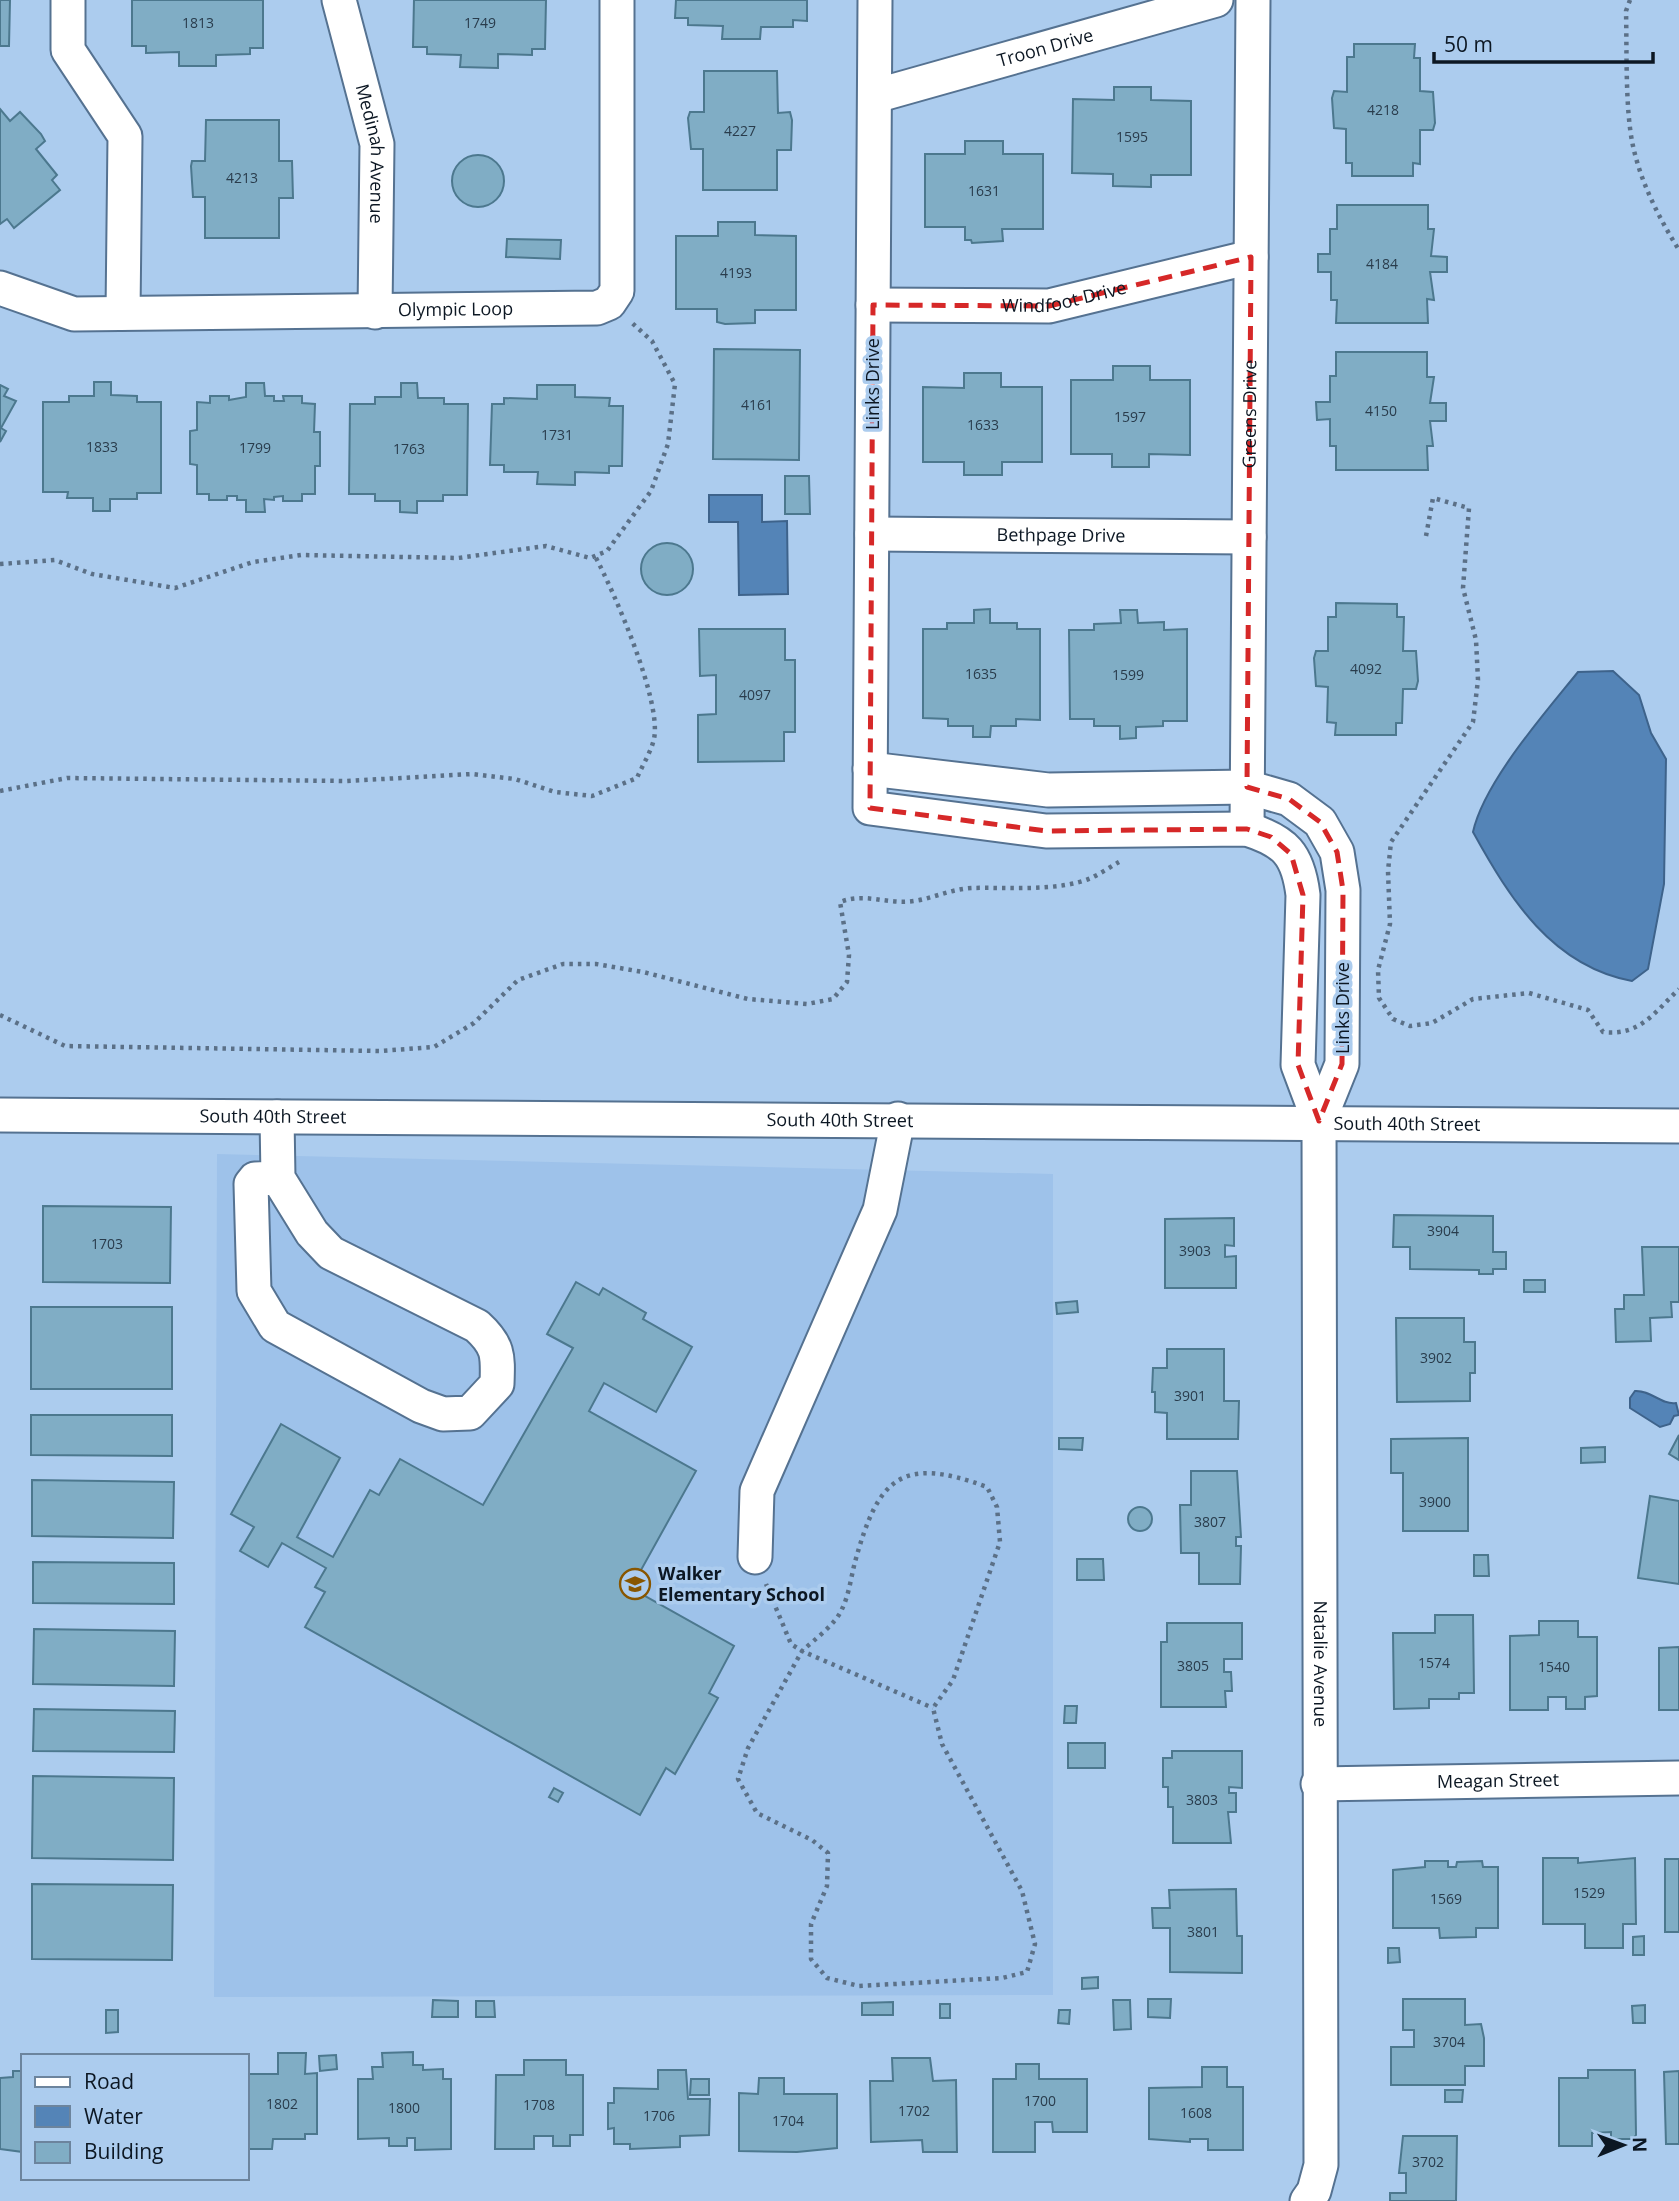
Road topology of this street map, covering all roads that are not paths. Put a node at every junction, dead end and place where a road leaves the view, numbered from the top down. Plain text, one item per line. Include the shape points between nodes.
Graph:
1 (68, 0) edge
2 (338, 0) edge
3 (617, 0) edge
4 (875, 0) edge
5 (1216, 0) edge
6 (1253, 0) edge
7 (875, 96) junction
8 (1251, 257) junction
9 (0, 288) edge
10 (873, 305) junction
11 (375, 312) junction
12 (123, 313) junction
13 (872, 534) junction
14 (1249, 537) junction
15 (870, 769) junction
16 (1247, 787) junction
17 (1247, 830) junction
18 (0, 1115) edge
19 (277, 1117) junction
20 (898, 1119) junction
21 (1319, 1121) junction
22 (1679, 1126) edge
23 (278, 1178) junction
24 (755, 1557) road end
25 (1679, 1778) edge
26 (1318, 1784) junction
27 (1307, 2201) edge

1 - 12 street via 68,50 125,136
2 - 11 street, Medinah Avenue via 377,144
3 - 11 street, Olympic Loop via 617,291 610,303 597,308
4 - 7 street, Links Drive
5 - 7 street, Troon Drive
6 - 8 street, Greens Drive
7 - 10 street, Links Drive
8 - 10 street, Windfoot Drive via 1049,306
8 - 14 street, Greens Drive
9 - 12 street, Olympic Loop via 74,314
10 - 13 street, Links Drive
11 - 12 street, Olympic Loop
13 - 14 street, Bethpage Drive
13 - 15 street, Links Drive
14 - 16 street, Greens Drive
15 - 16 street, Links Drive via 1048,790
15 - 17 street, Links Drive via 870,808 1046,831
16 - 17 street, Greens Drive
16 - 21 street, Links Drive via 1289,799 1320,822 1337,852 1343,890 1342,1064
17 - 21 street, Links Drive via 1281,845 1291,854 1300,875 1298,1065
18 - 19 street, South 40th Street
19 - 20 street, South 40th Street
19 - 23 street
20 - 21 street, South 40th Street
20 - 24 street via 880,1210 757,1491
21 - 22 street, South 40th Street
21 - 26 street, Natalie Avenue
23 - 23 street via 255,1179 251,1184 254,1291 275,1326 421,1406 443,1414 470,1413 497,1384 493,1340 477,1326 331,1253 312,1233
25 - 26 street, Meagan Street
26 - 27 street, Natalie Avenue via 1321,2165

